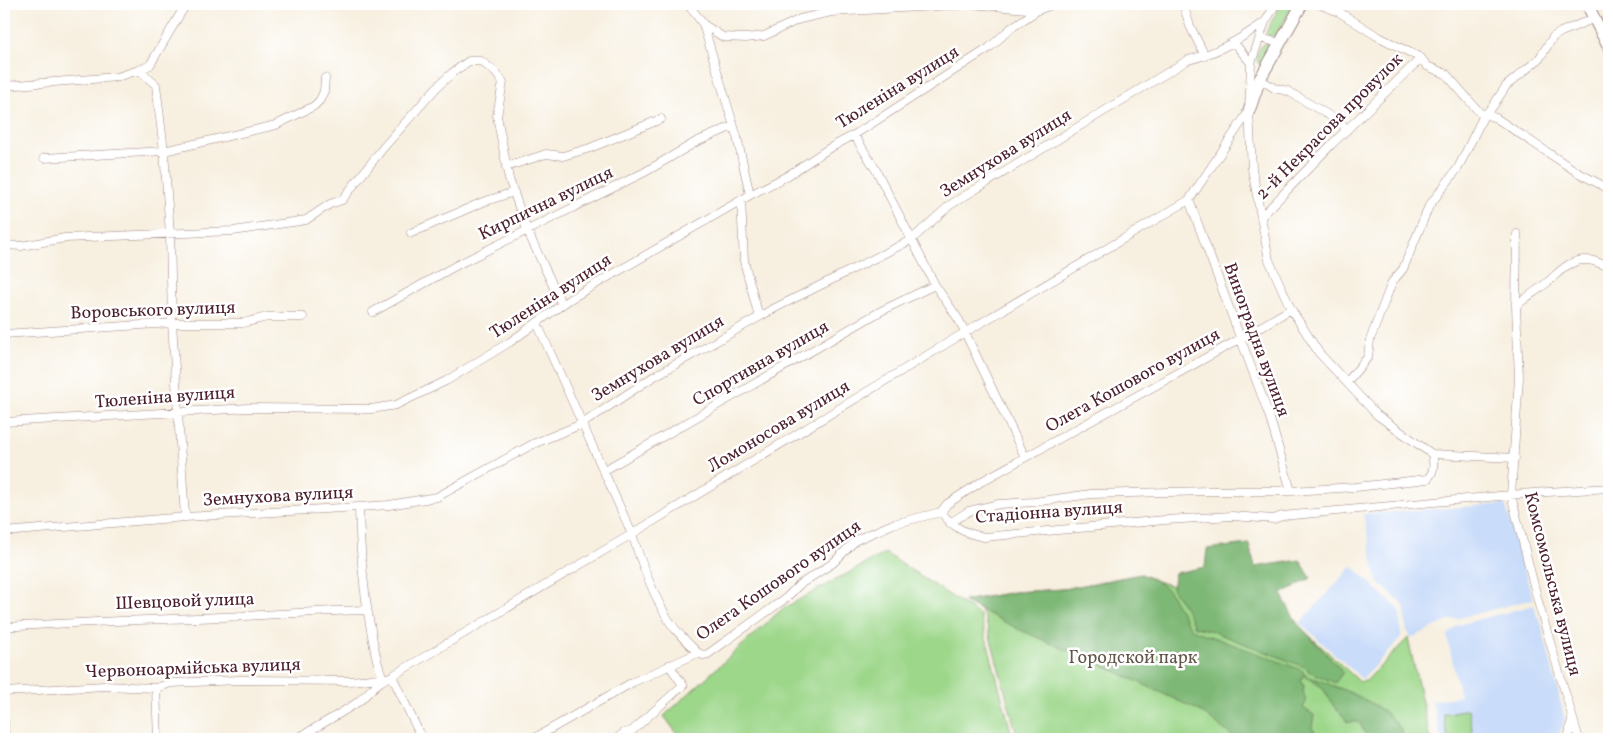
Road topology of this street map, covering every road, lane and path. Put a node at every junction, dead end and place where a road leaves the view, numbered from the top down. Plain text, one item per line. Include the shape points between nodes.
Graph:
1 (186, 4) edge
2 (686, 4) edge
3 (971, 4) edge
4 (1054, 4) edge
5 (1183, 4) edge
6 (1276, 4) edge
7 (1302, 4) edge
8 (1319, 4) edge
9 (1587, 4) edge
10 (1038, 10) junction
11 (1595, 18) junction
12 (1265, 22) junction
13 (703, 24) junction
14 (1260, 38) junction
15 (1234, 43) junction
16 (1280, 43) junction
17 (1609, 48) edge
18 (1205, 56) junction
19 (1421, 58) junction
20 (1251, 63) junction
21 (139, 70) junction
22 (325, 78) dead end
23 (1260, 79) junction
24 (4, 86) edge
25 (1249, 111) junction
26 (1485, 115) junction
27 (661, 119) dead end
28 (732, 126) junction
29 (1347, 130) junction
30 (854, 135) junction
31 (164, 151) junction
32 (44, 158) dead end
33 (506, 167) junction
34 (1609, 189) edge
35 (514, 192) junction
36 (750, 195) junction
37 (741, 200) junction
38 (1189, 200) junction
39 (1261, 217) junction
40 (528, 230) junction
41 (412, 233) dead end
42 (170, 234) junction
43 (1517, 234) dead end
44 (911, 240) junction
45 (4, 244) edge
46 (1609, 266) edge
47 (935, 285) junction
48 (562, 305) junction
49 (1516, 306) junction
50 (1291, 309) junction
51 (373, 312) dead end
52 (302, 317) dead end
53 (760, 317) junction
54 (172, 323) junction
55 (537, 323) junction
56 (964, 333) junction
57 (4, 334) edge
58 (1240, 340) junction
59 (1347, 382) junction
60 (178, 413) junction
61 (4, 422) edge
62 (582, 424) junction
63 (1432, 454) junction
64 (1025, 457) junction
65 (1515, 458) junction
66 (604, 471) junction
67 (1609, 488) edge
68 (1291, 492) junction
69 (1512, 495) junction
70 (359, 507) junction
71 (941, 512) junction
72 (185, 517) junction
73 (950, 523) junction
74 (4, 532) edge
75 (632, 534) junction
76 (367, 610) junction
77 (4, 627) edge
78 (698, 654) junction
79 (669, 665) junction
80 (392, 676) junction
81 (383, 678) junction
82 (156, 688) junction
83 (4, 692) edge
84 (1572, 717) junction
85 (4, 721) edge
86 (5, 739) edge
87 (158, 739) edge
88 (296, 739) edge
89 (422, 739) edge
90 (533, 739) edge
91 (616, 739) edge
92 (1568, 739) edge
93 (1579, 739) edge

1 - 21 street via 150,65
2 - 13 street
3 - 10 street
3 - 13 street via 831,12 800,19 764,36 746,38 723,37
4 - 10 street, Тюленіна вулиця
5 - 18 street
6 - 12 street
7 - 16 street
8 - 19 street
9 - 11 street
10 - 30 street, Тюленіна вулиця via 989,48
11 - 17 street
11 - 26 street via 1553,37 1539,59 1506,86
12 - 14 street
12 - 15 street, Земнухова вулиця
13 - 28 street
14 - 16 street
14 - 20 street
15 - 18 street, Земнухова вулиця
15 - 20 street
16 - 23 street
18 - 44 street, Земнухова вулиця via 1188,60 950,205
19 - 26 street via 1427,66 1446,74
19 - 29 street, 2-й Некрасова провулок
20 - 25 street
21 - 24 street via 117,77
21 - 31 street via 156,85
22 - 31 street via 324,91 314,106 276,124
23 - 25 street
23 - 29 street via 1274,88 1288,91 1340,122
25 - 38 street, Ломоносова вулиця
25 - 39 street via 1252,169
26 - 34 street via 1496,118 1577,172
26 - 59 street via 1458,168 1429,206 1402,269 1392,282 1370,340 1368,357
27 - 33 street via 590,148 563,156 546,154
28 - 36 street
28 - 40 street, Кирпична вулиця
29 - 39 street, 2-й Некрасова провулок
30 - 36 street, Тюленіна вулиця
30 - 44 street via 876,170
31 - 32 street
31 - 42 street
33 - 35 street
33 - 42 street via 496,116 503,82 481,61 469,61 436,88 342,200 306,220 233,232
35 - 40 street
35 - 41 street
36 - 37 street, Тюленіна вулиця
37 - 48 street, Тюленіна вулиця
37 - 53 street via 744,261
38 - 56 street, Ломоносова вулиця
38 - 58 street, Виноградна вулиця
39 - 50 street via 1269,260
40 - 48 street
40 - 51 street, Кирпична вулиця
42 - 45 street via 65,238 21,246
42 - 54 street
43 - 49 street, Комсомольська вулиця
44 - 47 street
44 - 53 street, Земнухова вулиця
46 - 49 street via 1586,260 1561,268 1544,286
47 - 56 street via 960,320
47 - 66 street, Спортивна вулиця via 881,311
48 - 55 street, Тюленіна вулиця
49 - 65 street, Комсомольська вулиця via 1519,378
50 - 58 street, Олега Кошового вулиця
50 - 59 street via 1319,353
52 - 54 street, Воровського вулиця via 267,317 243,323
53 - 62 street, Земнухова вулиця via 653,377
54 - 57 street, Воровського вулиця
54 - 60 street
55 - 60 street, Тюленіна вулиця via 446,381 396,405 371,409 249,408
55 - 62 street
56 - 64 street
56 - 75 street, Ломоносова вулиця
58 - 64 street, Олега Кошового вулиця
58 - 68 street, Виноградна вулиця via 1269,415
59 - 63 street via 1377,415
60 - 61 street, Тюленіна вулиця
60 - 72 street
62 - 66 street
62 - 70 street, Земнухова вулиця via 533,444 436,497
63 - 65 street
63 - 68 street, Стадіонна вулиця via 1433,470 1426,479
64 - 71 street, Олега Кошового вулиця via 947,504
65 - 69 street, Комсомольська вулиця
66 - 75 street
67 - 69 street, Стадіонна вулиця
68 - 73 street, Стадіонна вулиця via 1091,494 999,504 970,511
69 - 73 street, Стадіонна вулиця via 1274,519 1232,516 984,537 969,534
69 - 84 street, Комсомольська вулиця via 1539,605
70 - 72 street, Земнухова вулиця
70 - 76 street
71 - 73 street
71 - 78 street, Олега Кошового вулиця via 893,524 856,540 833,563 799,585 786,598 708,654
72 - 74 street, Земнухова вулиця
75 - 78 street via 665,614
75 - 80 street, Ломоносова вулиця
76 - 77 street, Шевцовой улица
76 - 81 street via 377,664
78 - 79 street, Олега Кошового вулиця
79 - 90 street, Олега Кошового вулиця
79 - 91 street via 683,685 632,731
80 - 81 street, Ломоносова вулиця
80 - 89 street
81 - 82 street, Червоноармійська вулиця via 171,683
81 - 88 street via 358,701
82 - 83 street, Червоноармійська вулиця via 104,686
82 - 87 street
84 - 92 street, Комсомольська вулиця
84 - 93 street, Комсомольська вулиця
85 - 86 street

